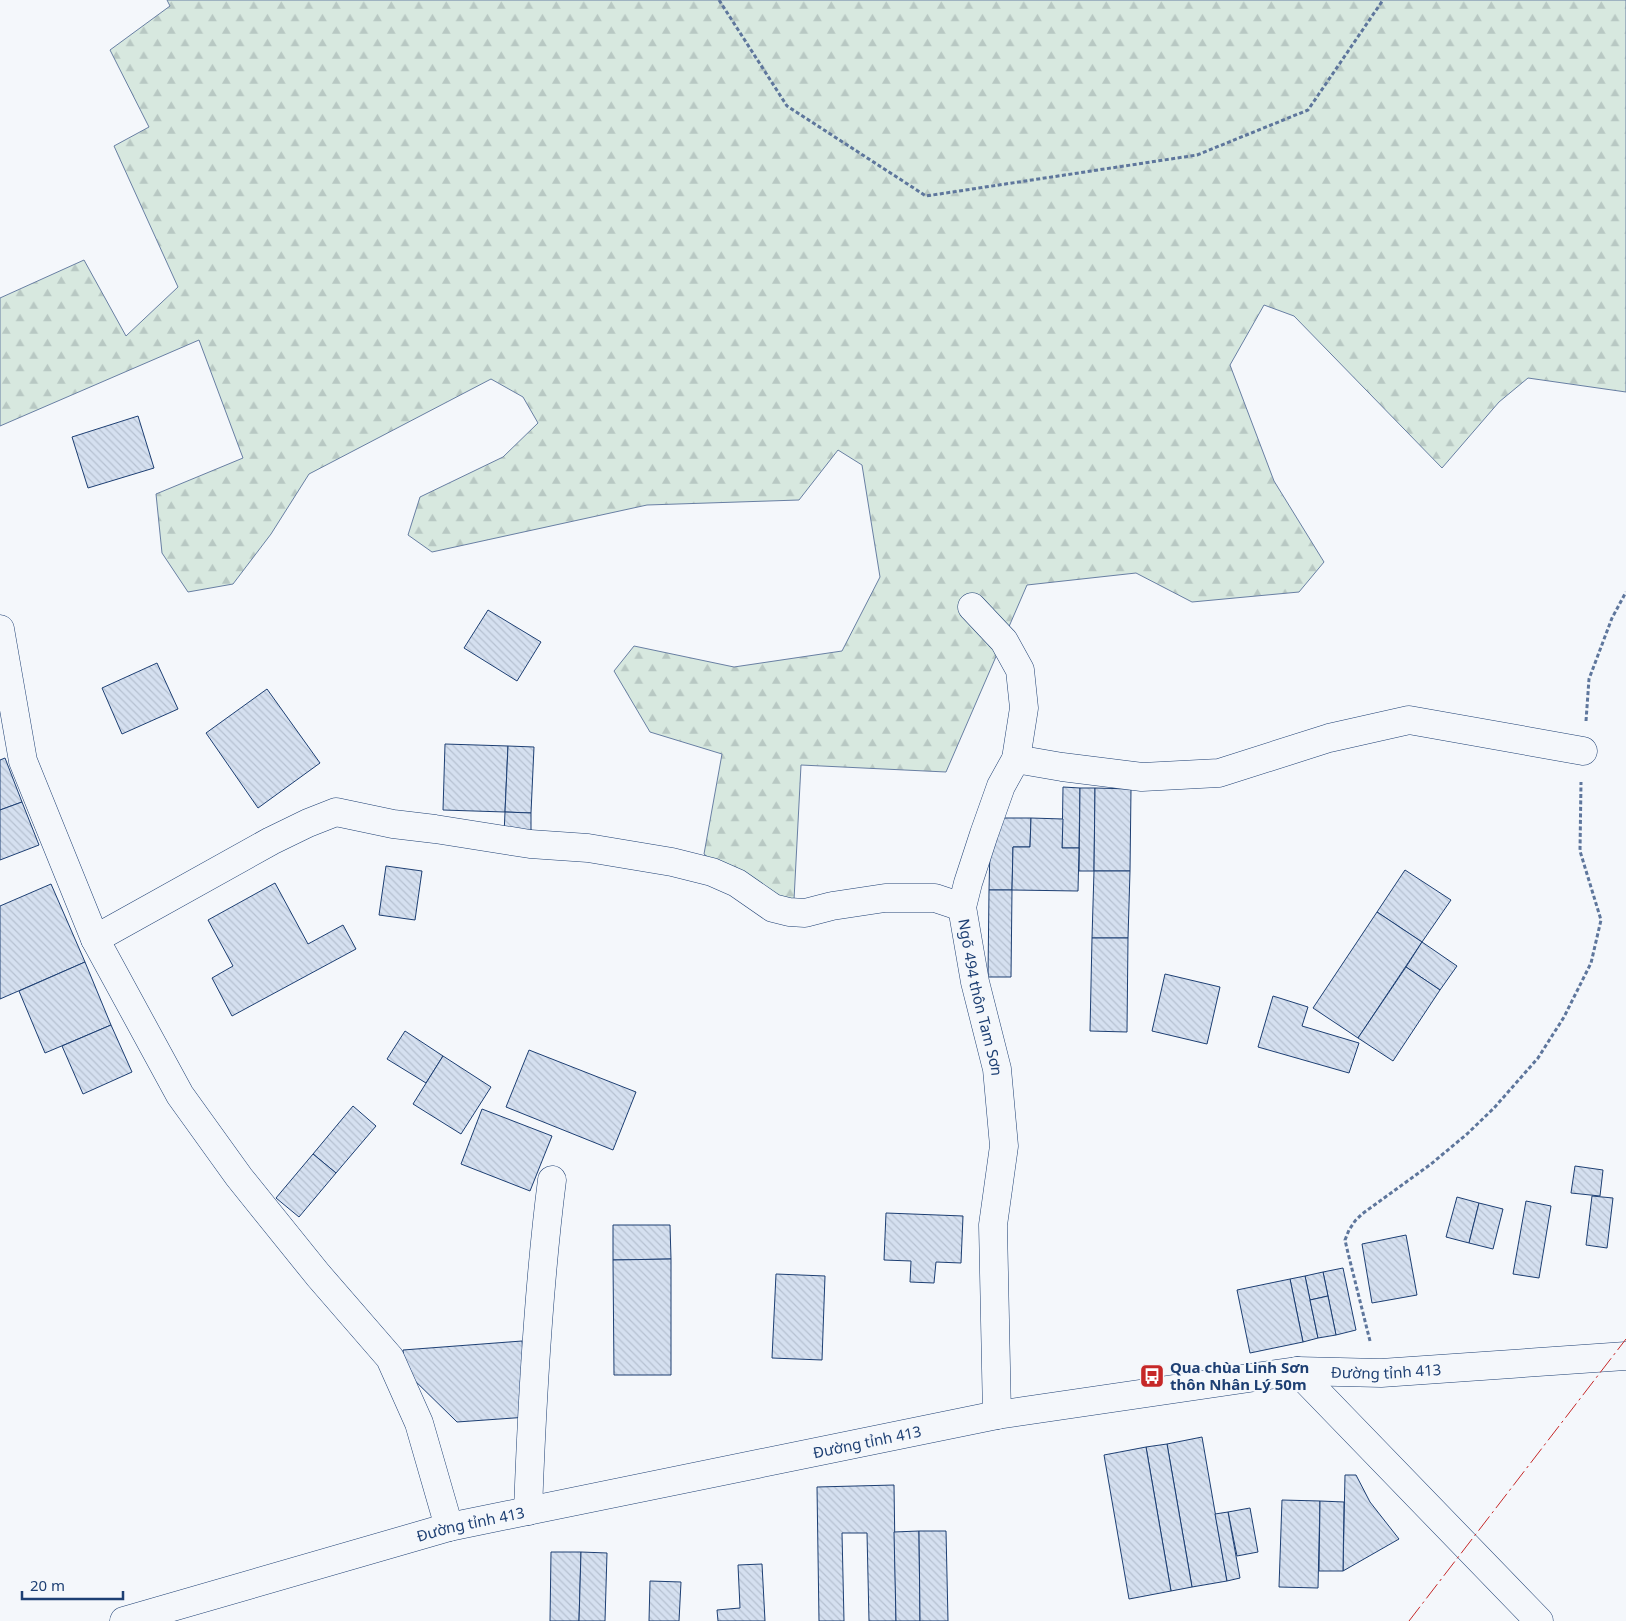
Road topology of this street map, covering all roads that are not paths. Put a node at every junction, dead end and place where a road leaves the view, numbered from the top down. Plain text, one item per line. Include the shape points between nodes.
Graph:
1 (972, 607) dead end
2 (0, 629) edge
3 (1583, 751) road end
4 (1016, 759) junction
5 (962, 907) junction
6 (96, 939) junction
7 (552, 1180) dead end
8 (1626, 1356) edge
9 (1297, 1370) junction
10 (997, 1415) junction
11 (528, 1511) junction
12 (448, 1527) junction
13 (124, 1621) edge
14 (1539, 1621) edge

1 - 4 street, Ngõ 494 thôn Tam Sơn via 1004,641 1020,670 1024,708
2 - 6 street via 23,762
3 - 4 street via 1409,720 1329,738 1219,773 1142,777
4 - 5 street, Ngõ 494 thôn Tam Sơn via 1001,786
5 - 6 street via 935,898 885,898 805,913 789,912 774,908 737,883 712,872 672,862 588,848 530,844 393,824 336,812 270,841
5 - 10 street, Ngõ 494 thôn Tam Sơn via 974,982 997,1069 1004,1146 993,1226
6 - 12 street via 180,1095 239,1177 390,1358 419,1423
7 - 11 street via 543,1251
8 - 9 street, Đường tỉnh 413 via 1381,1374
9 - 10 street, Đường tỉnh 413
9 - 14 street
10 - 11 street, Đường tỉnh 413
11 - 12 street, Đường tỉnh 413
12 - 13 street, Đường tỉnh 413

